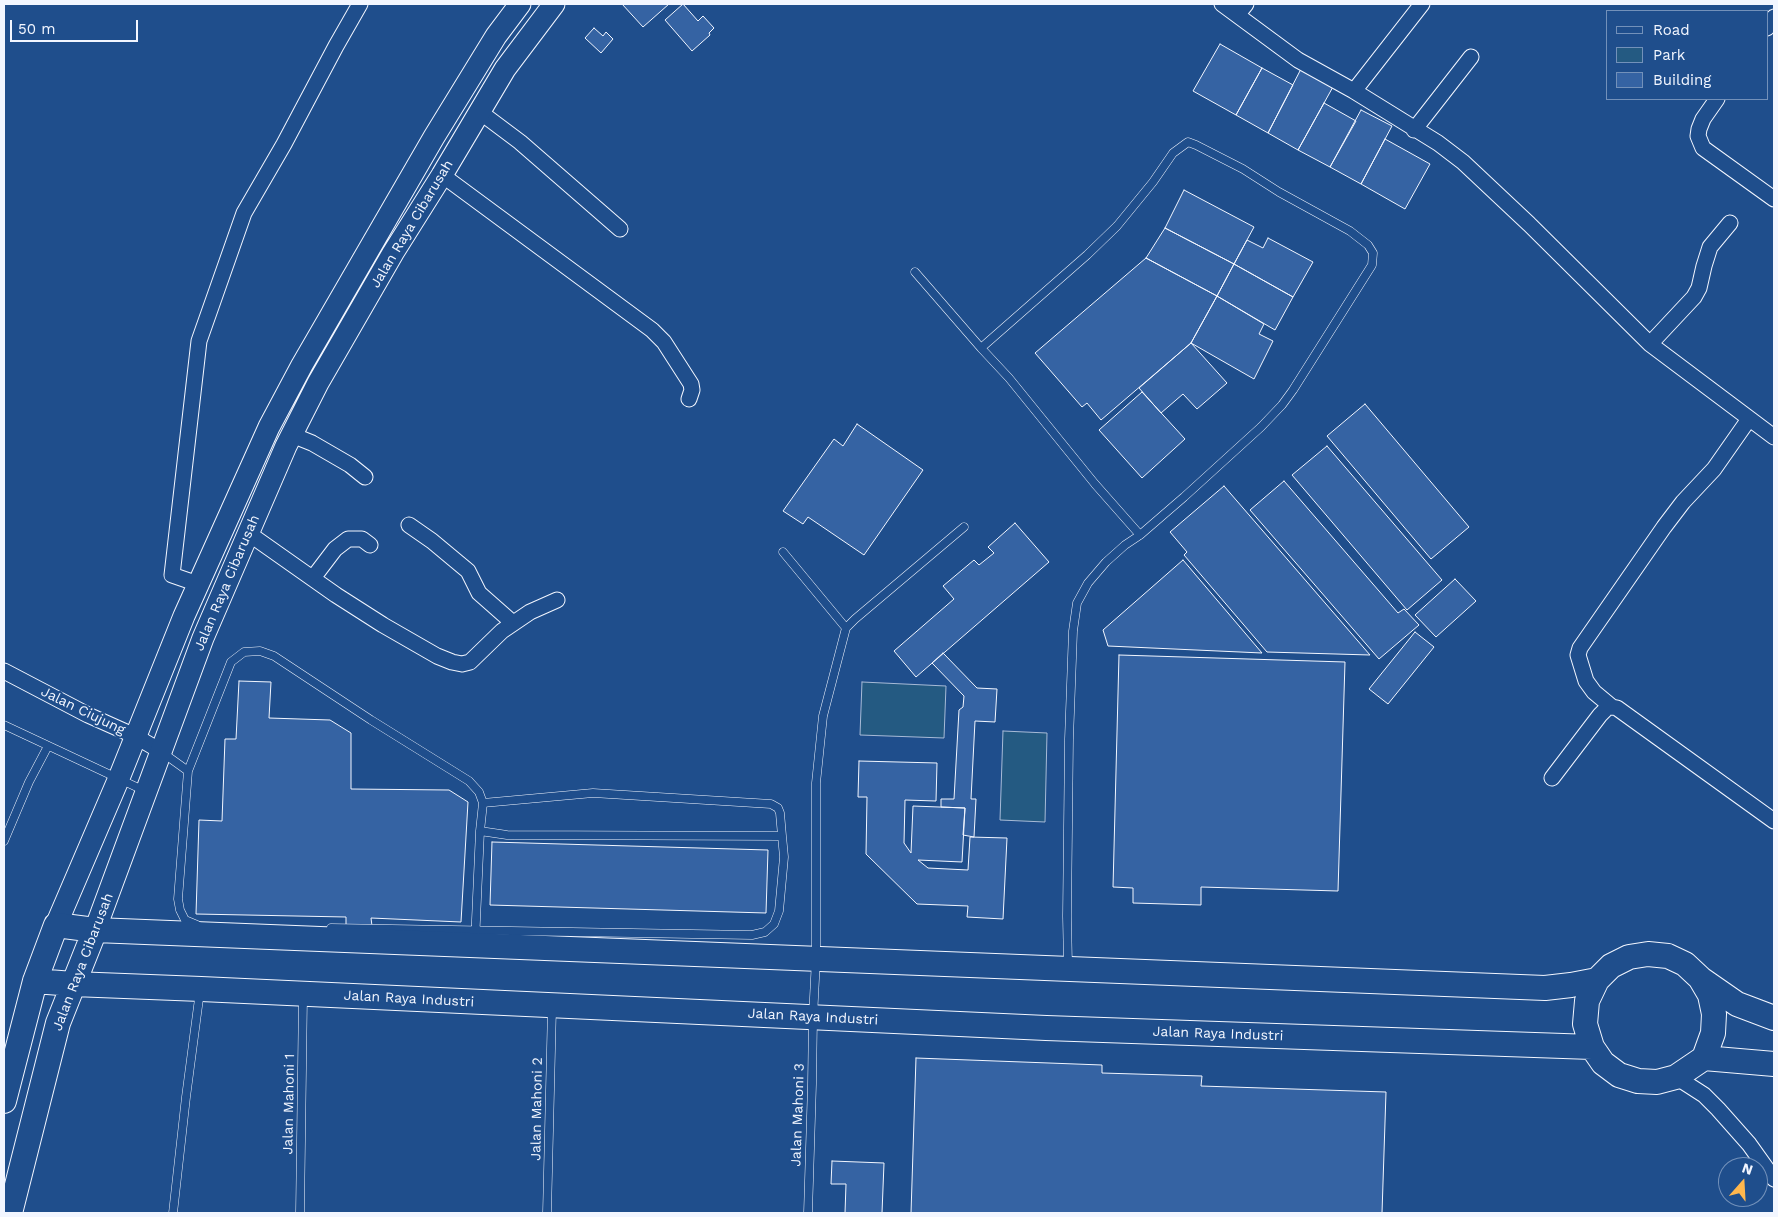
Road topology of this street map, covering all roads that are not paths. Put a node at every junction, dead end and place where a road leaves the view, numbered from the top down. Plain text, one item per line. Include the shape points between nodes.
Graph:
1 (360, 4) edge
2 (520, 4) edge
3 (554, 4) edge
4 (1222, 4) edge
5 (1422, 4) edge
6 (1242, 9) edge
7 (1471, 57) dead end
8 (1354, 91) junction
9 (1716, 100) edge
10 (480, 112) junction
11 (1414, 130) junction
12 (442, 175) junction
13 (1774, 199) edge
14 (1730, 223) dead end
15 (620, 229) dead end
16 (915, 272) dead end
17 (1650, 344) junction
18 (981, 348) junction
19 (689, 399) dead end
20 (1749, 419) junction
21 (292, 435) junction
22 (1774, 437) edge
23 (365, 477) dead end
24 (409, 526) dead end
25 (964, 527) dead end
26 (248, 532) junction
27 (1140, 535) junction
28 (370, 545) dead end
29 (783, 552) dead end
30 (313, 578) junction
31 (198, 584) junction
32 (557, 600) dead end
33 (512, 623) junction
34 (846, 628) junction
35 (4, 671) edge
36 (1612, 707) junction
37 (4, 725) edge
38 (135, 736) junction
39 (48, 746) junction
40 (162, 752) junction
41 (188, 772) junction
42 (119, 778) junction
43 (1552, 778) dead end
44 (147, 791) junction
45 (483, 803) junction
46 (1774, 821) edge
47 (480, 831) junction
48 (782, 836) junction
49 (4, 840) edge
50 (56, 924) junction
51 (204, 925) dead end
52 (320, 928) dead end
53 (95, 930) junction
54 (475, 938) junction
55 (816, 959) junction
56 (1068, 969) junction
57 (1700, 978) junction
58 (1597, 980) junction
59 (35, 981) junction
60 (73, 984) junction
61 (200, 989) junction
62 (303, 994) junction
63 (552, 1006) junction
64 (813, 1017) junction
65 (1774, 1018) edge
66 (1592, 1047) junction
67 (1704, 1058) junction
68 (1774, 1064) edge
69 (1676, 1077) junction
70 (4, 1101) edge
71 (1774, 1179) edge
72 (10, 1213) edge
73 (173, 1213) edge
74 (300, 1213) edge
75 (547, 1213) edge
76 (808, 1213) edge

1 - 31 street via 244,212 199,341 172,575
2 - 31 street, Jalan Raya Cibarusah via 496,36 434,137 302,364 269,427
3 - 10 street, Jalan Raya Cibarusah via 517,52
4 - 6 street
5 - 8 street
6 - 8 street via 1298,60
7 - 11 street
8 - 11 street
9 - 13 street via 1699,128 1698,136 1703,148
10 - 12 street, Jalan Raya Cibarusah
10 - 15 street via 520,142
11 - 17 street via 1438,143 1482,178
12 - 19 street via 652,330 667,346 691,384
12 - 21 street, Jalan Raya Cibarusah via 388,261
14 - 17 street via 1710,247 1694,297
16 - 18 lane
17 - 20 street
18 - 27 lane
18 - 27 lane via 1116,226 1173,154 1188,142 1243,169 1350,231 1368,245 1373,253 1372,265 1282,405 1205,479
20 - 22 street
20 - 36 street via 1714,469 1664,527 1580,648 1578,655 1586,681
21 - 23 street via 312,443
21 - 26 street, Jalan Raya Cibarusah
24 - 33 street via 452,555 468,571 480,593
25 - 34 lane
26 - 30 street
26 - 40 street, Jalan Raya Cibarusah via 203,638
27 - 56 lane via 1094,575 1077,603 1069,739
28 - 30 street via 353,538 343,543
29 - 34 lane
30 - 33 street via 383,625 452,662 470,662
31 - 38 street, Jalan Raya Cibarusah
32 - 33 street
34 - 55 lane, Jalan Mahoni 3 via 820,738 816,783
35 - 38 street, Jalan Ciujung
36 - 43 street via 1600,715
36 - 46 street via 1618,708
37 - 39 lane
38 - 40 street, Jalan Ciujung
38 - 42 street, Jalan Raya Cibarusah
39 - 42 lane
39 - 49 lane
40 - 41 lane
40 - 44 street, Jalan Raya Cibarusah
41 - 45 lane via 231,662 244,652 260,651 274,656 469,781 479,792
41 - 51 lane via 178,898 185,920
42 - 44 lane
42 - 50 street, Jalan Raya Cibarusah
44 - 53 street, Jalan Raya Cibarusah
45 - 47 lane
45 - 48 lane via 594,793 772,804 780,814
47 - 48 lane via 507,835
47 - 54 lane
48 - 54 lane via 784,857 779,911 774,924 765,932 752,935
50 - 53 main road
50 - 59 main road, Jalan Raya Cibarusah
52 - 54 lane
53 - 54 main road
53 - 60 main road, Jalan Raya Cibarusah
54 - 55 main road
55 - 56 main road
55 - 64 lane, Jalan Mahoni 3
56 - 58 main road via 1545,988
57 - 58 main road via 1686,964 1668,956 1648,954 1628,957 1611,966
57 - 65 main road via 1738,1004
57 - 67 main road via 1710,995 1714,1014 1713,1033
58 - 66 main road via 1587,1001 1585,1024
59 - 60 main road, Jalan Raya Industri
59 - 70 main road, Jalan Raya Cibarusah
60 - 61 main road, Jalan Raya Industri
60 - 72 main road, Jalan Raya Cibarusah via 56,1032
61 - 62 main road, Jalan Raya Industri
61 - 73 lane
62 - 63 main road, Jalan Raya Industri
62 - 74 lane, Jalan Mahoni 1
63 - 64 main road, Jalan Raya Industri
63 - 75 lane, Jalan Mahoni 2
64 - 66 main road, Jalan Raya Industri
64 - 76 lane, Jalan Mahoni 3
66 - 69 main road via 1603,1063 1619,1075 1657,1082
67 - 68 main road
67 - 69 main road
69 - 71 street via 1704,1094 1718,1108

